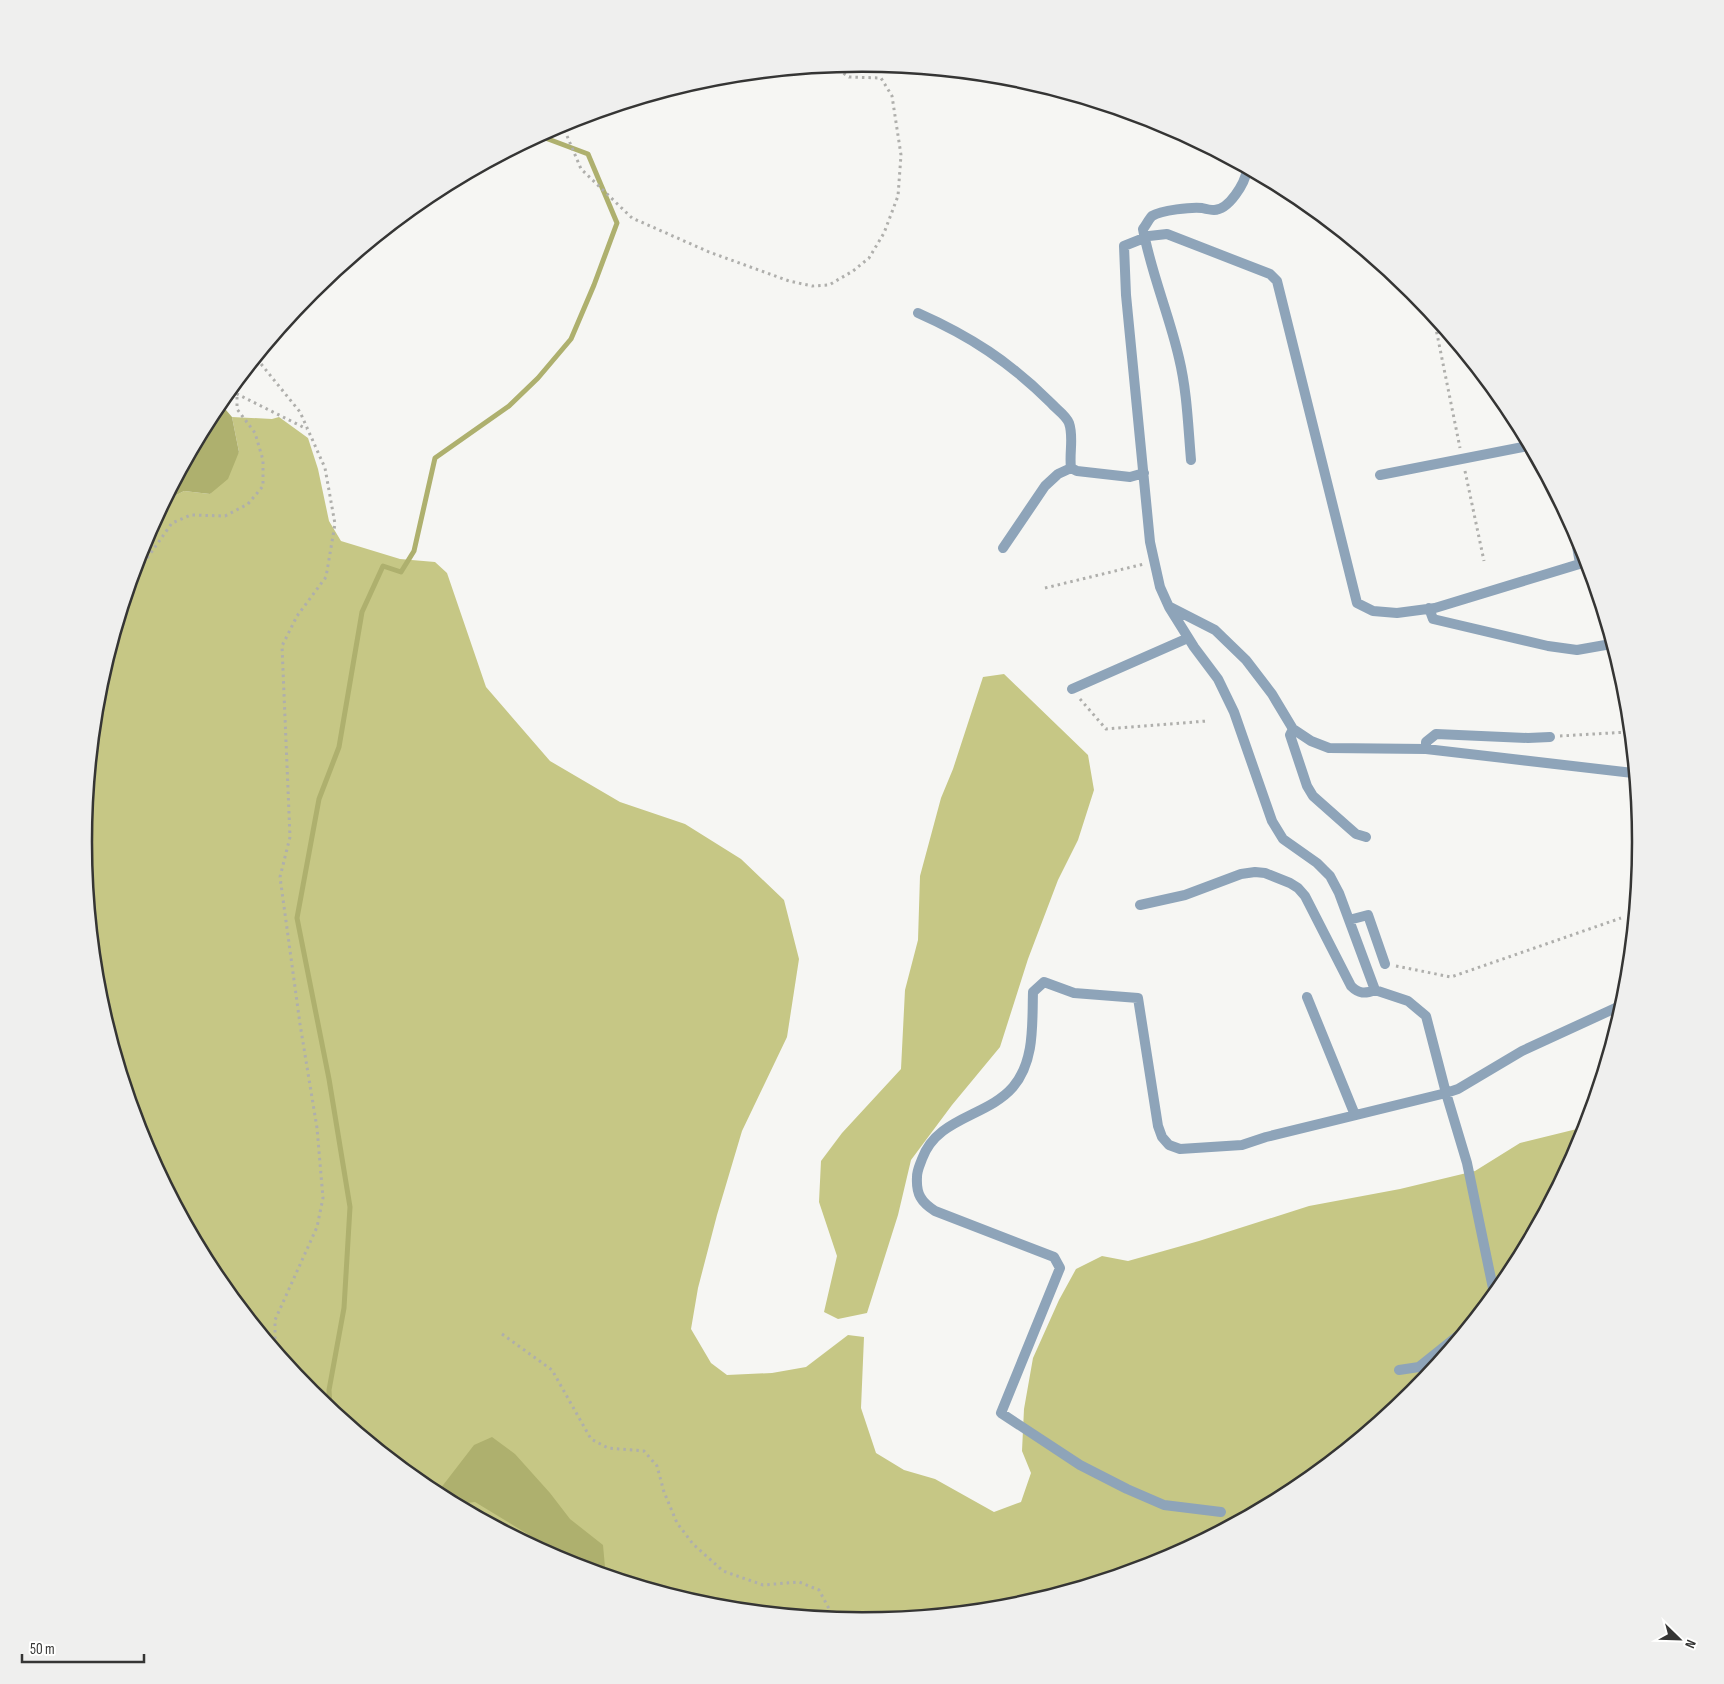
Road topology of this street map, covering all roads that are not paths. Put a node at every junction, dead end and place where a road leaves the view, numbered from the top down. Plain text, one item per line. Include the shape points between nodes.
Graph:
1 (1246, 176) edge
2 (1144, 238) junction
3 (918, 313) dead end
4 (1522, 447) edge
5 (1191, 460) dead end
6 (1071, 468) junction
7 (1144, 474) junction
8 (1380, 476) dead end
9 (1003, 548) dead end
10 (1579, 563) edge
11 (1169, 607) junction
12 (1429, 608) junction
13 (1188, 638) junction
14 (1605, 645) edge
15 (1072, 689) road end
16 (1293, 729) junction
17 (1550, 737) road end
18 (1426, 748) junction
19 (1628, 772) edge
20 (1366, 837) dead end
21 (1140, 904) dead end
22 (1349, 920) junction
23 (1385, 964) road end
24 (1374, 990) junction
25 (1307, 997) dead end
26 (1613, 1009) edge
27 (1446, 1092) junction
28 (1355, 1114) junction
29 (1492, 1283) edge
30 (1438, 1352) edge
31 (1398, 1370) dead end
32 (1221, 1512) dead end

1 - 2 lane via 1237,194 1219,209 1201,208 1152,216 1143,229
2 - 5 lane via 1179,357
2 - 7 lane via 1124,246
2 - 12 lane via 1167,234 1270,274 1277,281 1356,603 1373,611
3 - 6 lane via 998,357 1030,382 1068,420 1072,432
4 - 8 lane
6 - 7 lane via 1130,477
6 - 9 lane via 1058,474 1046,486
7 - 11 lane via 1150,542 1160,587
10 - 12 lane
11 - 13 lane
11 - 16 lane via 1215,630 1246,660
12 - 14 lane via 1434,618 1548,646 1577,650
13 - 15 lane
13 - 22 lane via 1218,679 1234,712 1272,821 1283,839 1330,876
16 - 18 lane via 1329,748
16 - 20 lane via 1290,735 1313,796 1356,834
17 - 18 lane via 1436,734 1426,742
18 - 19 lane
21 - 24 lane via 1185,895 1241,874 1265,873 1298,888 1351,986 1359,992
22 - 23 lane via 1368,915
22 - 24 lane
24 - 27 lane via 1408,1001 1426,1016
25 - 28 lane
26 - 27 lane via 1522,1051 1458,1089
27 - 28 lane
27 - 29 lane via 1467,1163
28 - 32 lane via 1242,1145 1180,1149 1168,1145 1158,1126 1138,998 1074,994 1044,982 1034,992 1031,1051 1014,1086 996,1102 940,1132 924,1152 916,1189 925,1204 935,1211 1054,1257 1060,1268 1001,1413 1080,1465 1127,1489 1164,1505
30 - 31 lane via 1420,1367

